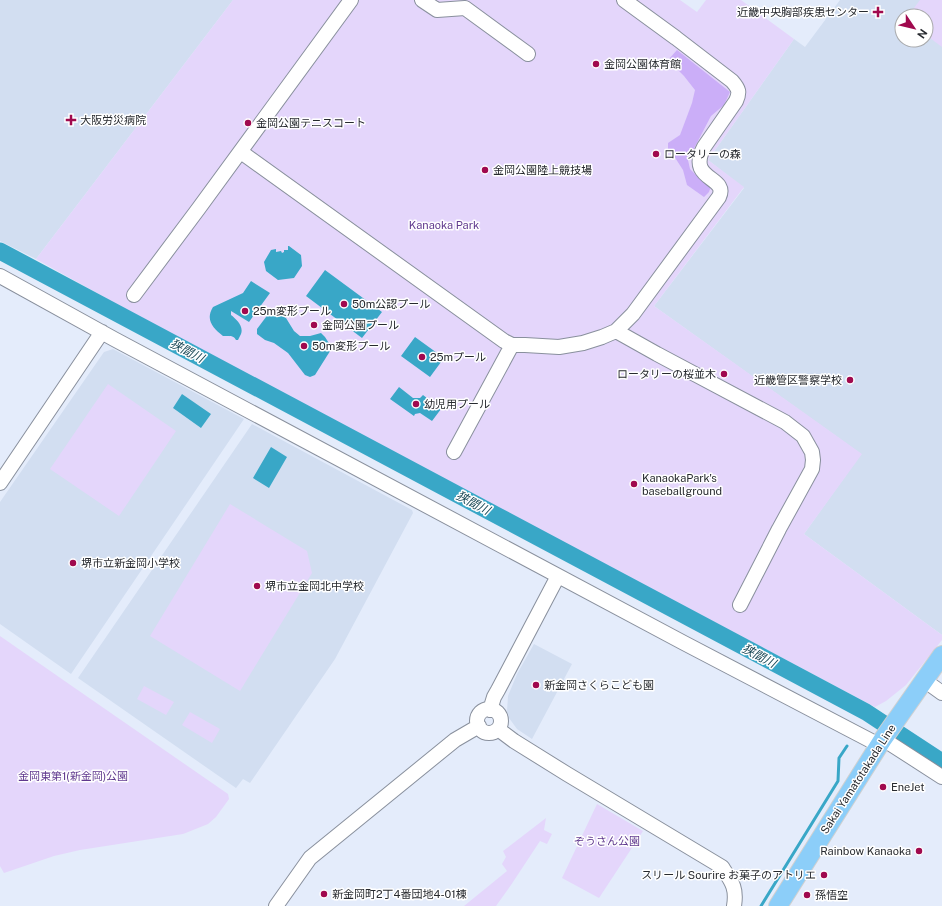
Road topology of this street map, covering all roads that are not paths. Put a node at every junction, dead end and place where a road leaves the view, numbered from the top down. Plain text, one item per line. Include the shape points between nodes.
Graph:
1 (351, 0) edge
2 (422, 0) edge
3 (624, 0) edge
4 (528, 54) dead end
5 (241, 152) junction
6 (0, 276) edge
7 (134, 295) dead end
8 (616, 331) junction
9 (102, 332) junction
10 (512, 345) junction
11 (454, 452) dead end
12 (0, 483) edge
13 (558, 576) junction
14 (740, 605) dead end
15 (942, 655) edge
16 (924, 680) junction
17 (942, 693) edge
18 (490, 710) junction
19 (479, 726) junction
20 (498, 729) junction
21 (886, 735) junction
22 (942, 777) edge
23 (276, 906) edge
24 (734, 906) edge
25 (778, 906) edge

1 - 5 street
2 - 4 street via 437,10 465,8
3 - 8 street via 732,81 737,87 738,95 704,147 699,160 705,174 719,185 722,192 633,314
5 - 7 street
5 - 10 street
6 - 9 street
8 - 10 street via 583,343 559,347
8 - 14 street via 785,422 803,436 812,452 812,469
9 - 12 street
9 - 13 street
10 - 11 street
13 - 18 street via 494,697
13 - 21 street via 684,643
15 - 16 main road, Sakai Yamatotakada Line
16 - 17 street
16 - 21 main road, Sakai Yamatotakada Line
18 - 19 street via 480,715
18 - 20 street via 497,713 501,719
19 - 20 street via 488,733
19 - 23 street via 455,740 310,858
20 - 24 street via 567,774 722,867 735,889
21 - 22 street
21 - 25 main road, Sakai Yamatotakada Line

